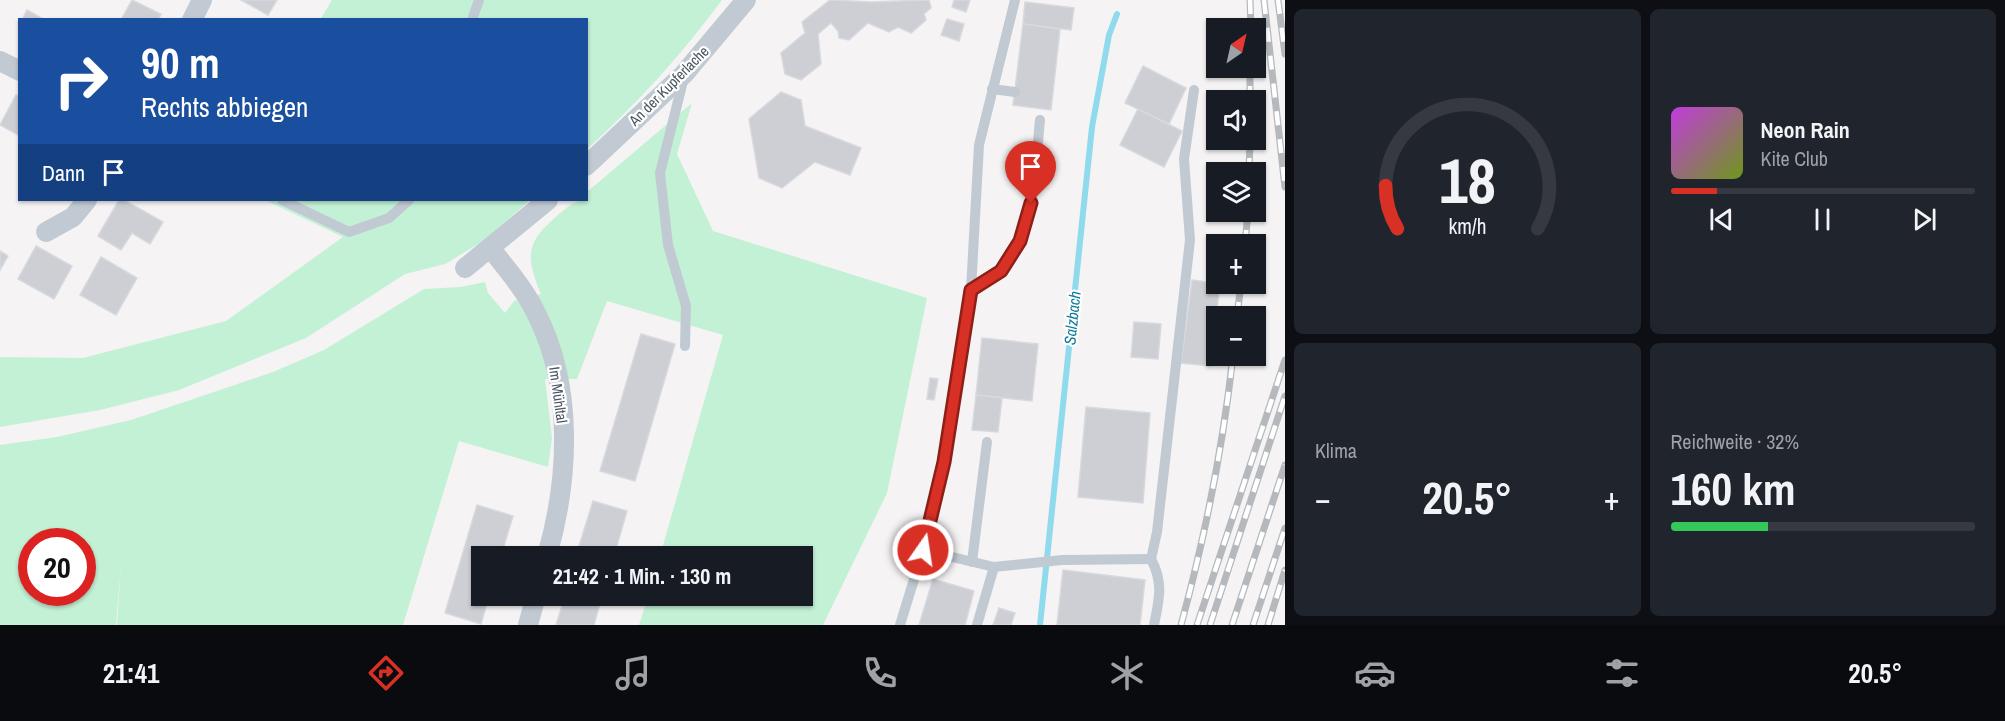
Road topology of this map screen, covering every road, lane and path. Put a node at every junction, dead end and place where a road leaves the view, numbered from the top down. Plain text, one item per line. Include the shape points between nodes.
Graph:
1 (202, 0) edge
2 (479, 0) edge
3 (746, 0) edge
4 (1015, 0) edge
5 (193, 18) edge
6 (473, 18) edge
7 (0, 61) edge
8 (18, 70) edge
9 (684, 74) junction
10 (992, 89) junction
11 (1194, 90) dead end
12 (1015, 92) dead end
13 (1040, 120) dead end
14 (588, 164) edge
15 (86, 201) edge
16 (284, 201) edge
17 (408, 201) edge
18 (547, 201) edge
19 (46, 232) dead end
20 (491, 249) junction
21 (465, 268) dead end
22 (971, 290) junction
23 (685, 346) dead end
24 (987, 442) dead end
25 (550, 546) edge
26 (923, 550) junction
27 (1151, 559) junction
28 (972, 562) junction
29 (994, 567) junction
30 (533, 606) edge
31 (528, 625) edge
32 (900, 625) edge
33 (977, 625) edge
34 (1154, 625) edge

1 - 5 street
2 - 6 lane
3 - 9 street, An der Kupferlache
4 - 10 lane
7 - 8 street
9 - 14 street, An der Kupferlache
9 - 23 lane via 660,173 668,245 686,306
10 - 12 lane
10 - 22 lane via 979,145
11 - 27 lane via 1184,159 1190,240
13 - 22 lane via 1031,203 1020,241 1001,271
15 - 19 street via 73,217
16 - 17 lane via 349,232 389,218
18 - 20 street
20 - 21 street
20 - 25 street, Im Mühltal via 536,312 556,371 562,410 562,484
22 - 26 lane via 944,462
24 - 28 lane
26 - 28 lane
26 - 32 lane
27 - 29 lane via 1062,560
27 - 34 lane via 1162,588
28 - 29 lane
29 - 33 lane
30 - 31 street

